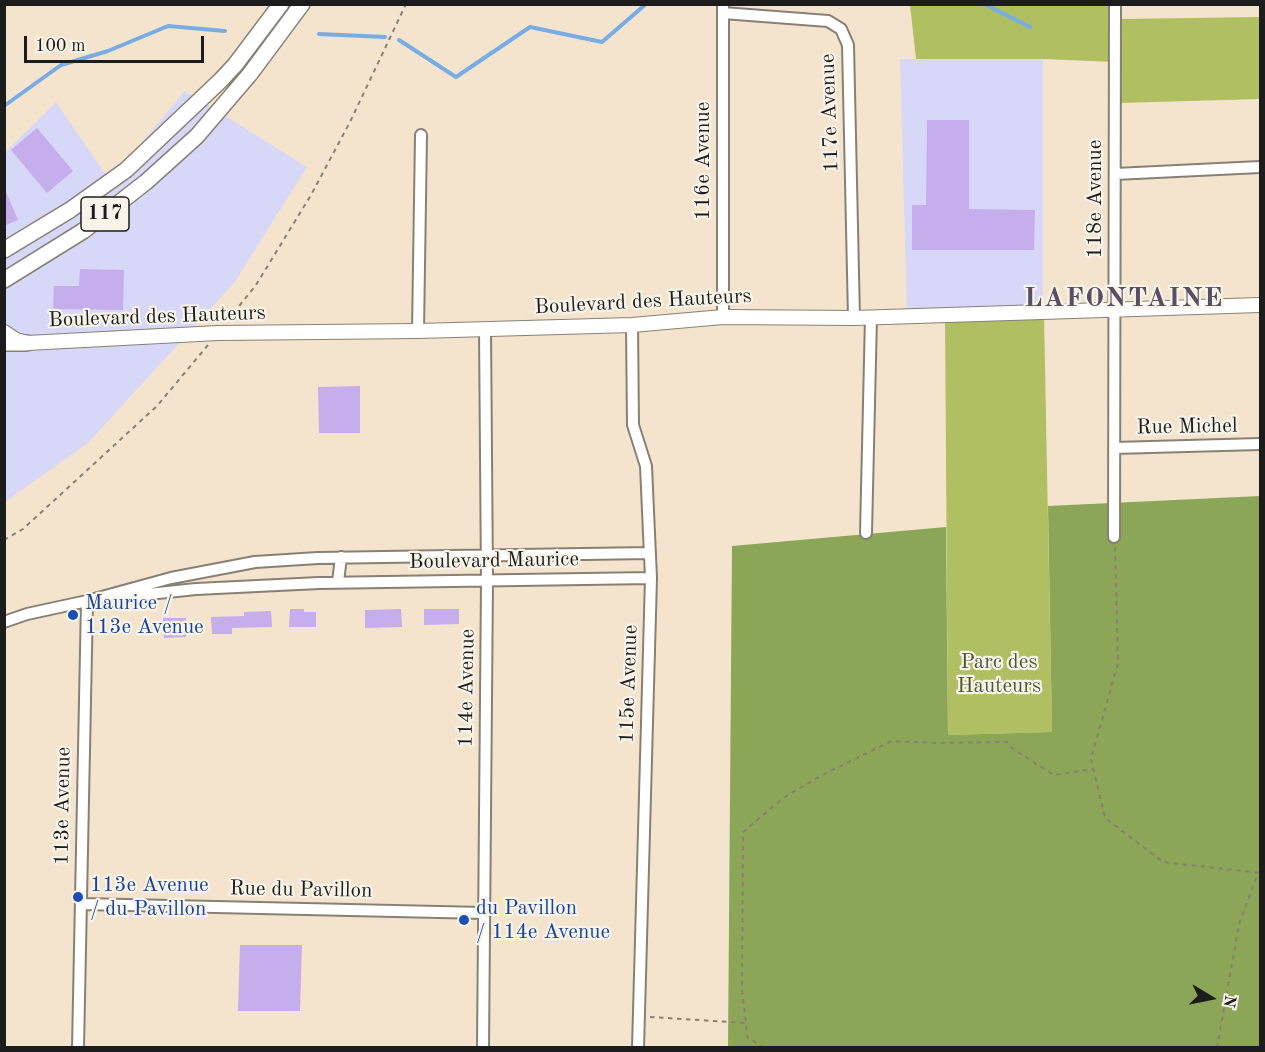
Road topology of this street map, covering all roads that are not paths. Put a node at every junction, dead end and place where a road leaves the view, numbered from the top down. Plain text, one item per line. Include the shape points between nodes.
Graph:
1 (302, 4) edge
2 (1115, 4) edge
3 (276, 6) edge
4 (723, 9) edge
5 (292, 19) junction
6 (421, 135) dead end
7 (1260, 166) edge
8 (1115, 174) junction
9 (4, 250) edge
10 (4, 280) edge
11 (1260, 305) edge
12 (1115, 310) junction
13 (723, 317) junction
14 (871, 317) junction
15 (854, 318) junction
16 (632, 325) junction
17 (485, 329) junction
18 (418, 331) junction
19 (4, 332) edge
20 (4, 343) edge
21 (27, 343) junction
22 (1260, 444) edge
23 (1114, 448) junction
24 (866, 533) dead end
25 (1114, 537) road end
26 (650, 553) junction
27 (487, 555) junction
28 (341, 557) junction
29 (651, 578) junction
30 (487, 580) junction
31 (338, 582) junction
32 (87, 601) junction
33 (4, 622) edge
34 (81, 904) junction
35 (484, 913) junction
36 (78, 1047) edge
37 (483, 1047) edge
38 (638, 1047) edge

1 - 5 main road, 117
2 - 8 street, 118e Avenue
3 - 5 street
3 - 9 main road, 117 via 221,80 126,170
4 - 13 street, 116e Avenue
4 - 15 street, 117e Avenue via 828,21 841,29 848,45
5 - 10 main road, 117 via 196,136 146,183 83,231
6 - 18 street
7 - 8 street
8 - 12 street, 118e Avenue
11 - 12 main road, Boulevard des Hauteurs
12 - 14 main road, Boulevard des Hauteurs
12 - 23 street, 118e Avenue
13 - 15 main road, Boulevard des Hauteurs
13 - 16 main road, Boulevard des Hauteurs
14 - 15 main road, Boulevard des Hauteurs
14 - 24 street
16 - 17 main road, Boulevard des Hauteurs
16 - 26 street, 115e Avenue via 633,425 646,466
17 - 18 main road, Boulevard des Hauteurs
17 - 27 street, 114e Avenue
18 - 21 main road, Boulevard des Hauteurs via 218,333
19 - 21 main road
20 - 21 main road
22 - 23 street, Rue Michel
23 - 25 street, 118e Avenue
26 - 27 street, Boulevard Maurice
26 - 29 street, 115e Avenue
27 - 28 street, Boulevard Maurice
27 - 30 street, 114e Avenue
28 - 31 street
28 - 32 street, Boulevard Maurice via 244,564 171,578
29 - 30 street, Boulevard Maurice
29 - 38 street, 115e Avenue
30 - 31 street, Boulevard Maurice
30 - 35 street, 114e Avenue
31 - 32 street, Boulevard Maurice via 196,589
32 - 33 street, Boulevard Maurice
32 - 34 street, 113e Avenue
34 - 35 street, Rue du Pavillon
34 - 36 street, 113e Avenue
35 - 37 street, 114e Avenue

